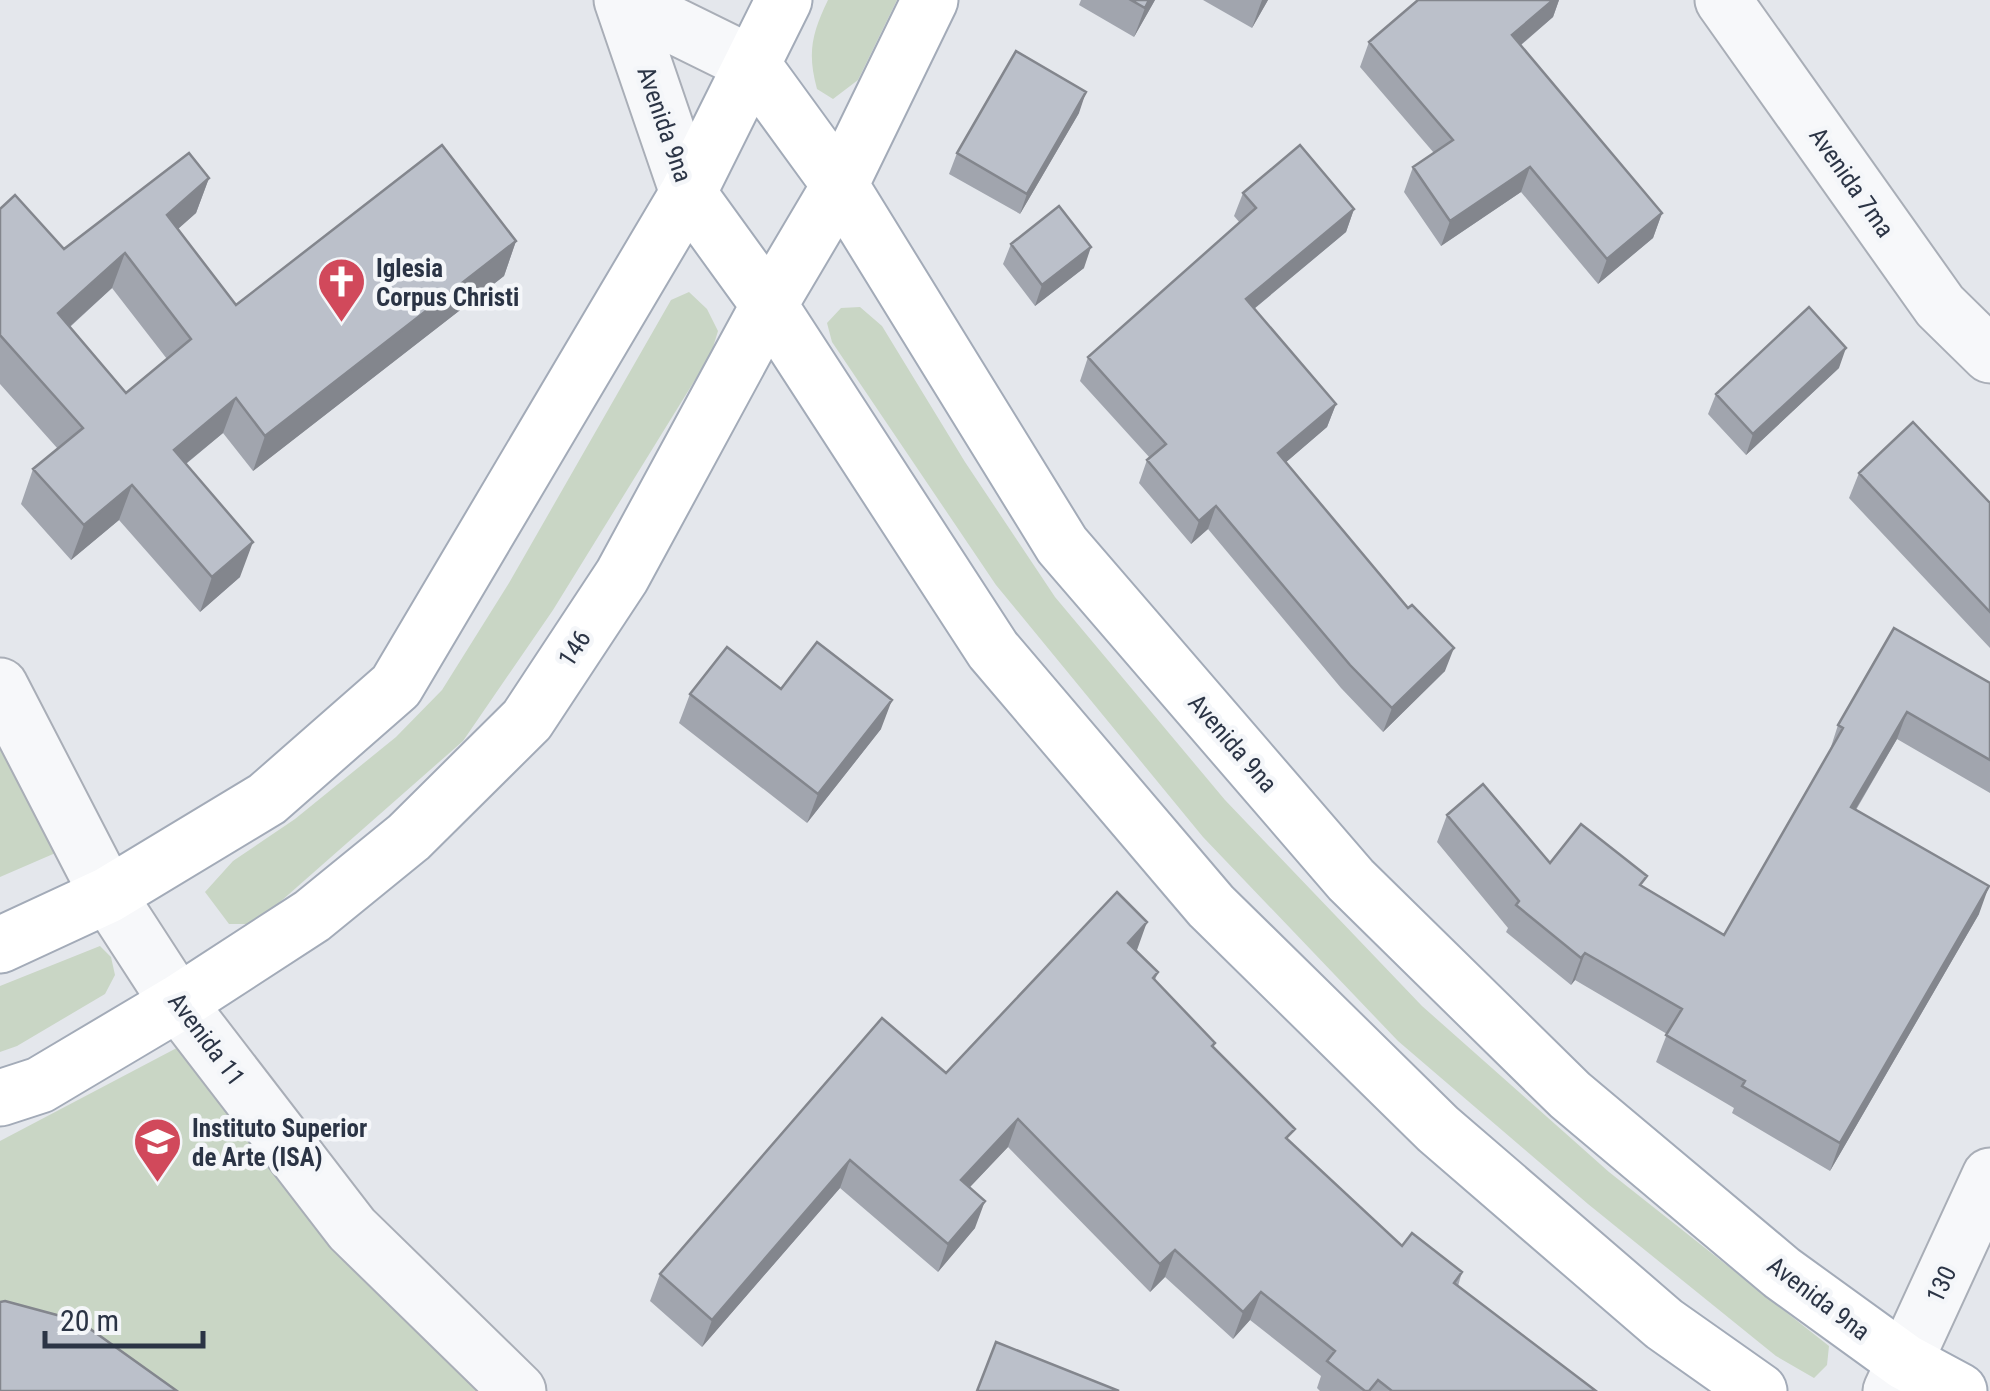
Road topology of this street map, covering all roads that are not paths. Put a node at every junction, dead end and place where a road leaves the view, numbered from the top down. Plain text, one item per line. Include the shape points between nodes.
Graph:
1 (622, 0) edge
2 (784, 0) edge
3 (930, 0) edge
4 (1724, 0) edge
5 (752, 64) junction
6 (840, 185) junction
7 (688, 192) junction
8 (769, 305) junction
9 (1990, 355) edge
10 (0, 686) edge
11 (108, 895) junction
12 (0, 945) edge
13 (178, 1003) junction
14 (0, 1098) edge
15 (1990, 1176) edge
16 (1898, 1376) edge
17 (518, 1391) edge
18 (1759, 1391) edge
19 (1959, 1391) edge

1 - 5 street, Avenida 9na
1 - 7 street, Avenida 9na
2 - 5 main road
3 - 6 main road, 146
4 - 9 street, Avenida 7ma via 1940,306
5 - 6 main road, Avenida 9na
5 - 7 main road
6 - 8 main road, 146
6 - 16 main road, Avenida 9na via 1062,545 1352,880 1570,1095
7 - 8 main road, Avenida 9na
7 - 11 main road via 396,686 267,799
8 - 13 main road, 146 via 622,576 526,720 409,837 326,905
8 - 18 main road, Avenida 9na via 993,650 1211,906 1438,1129 1664,1324
10 - 11 street, Avenida 11
11 - 12 main road
11 - 13 street, Avenida 11
13 - 14 main road, 146 via 40,1085
13 - 17 street, Avenida 11 via 352,1229
15 - 16 street, 130
16 - 19 main road, Avenida 9na

